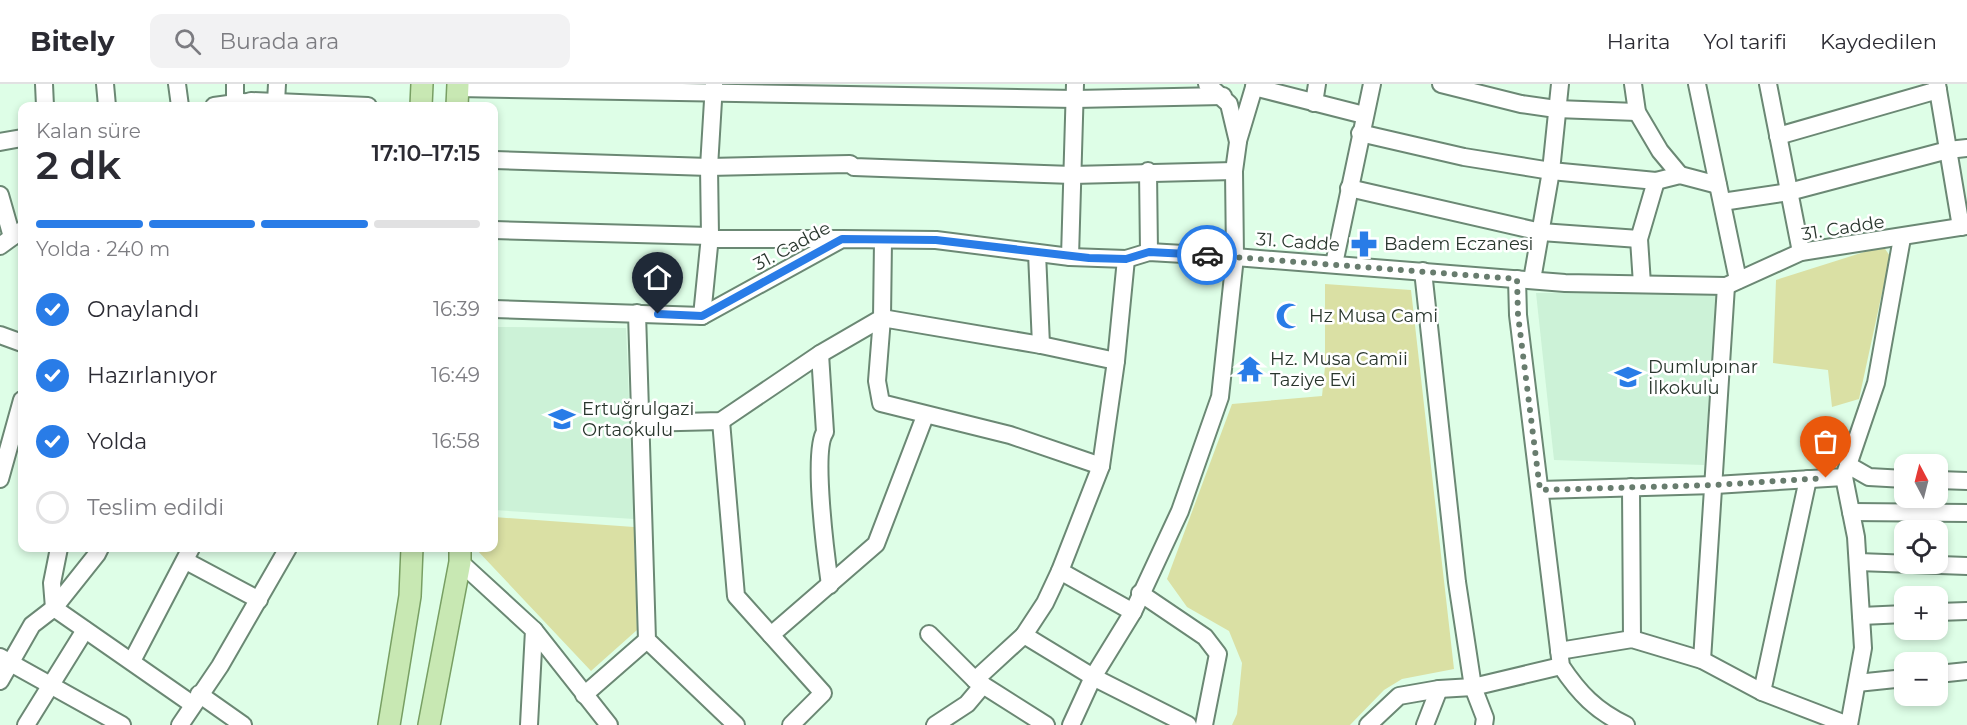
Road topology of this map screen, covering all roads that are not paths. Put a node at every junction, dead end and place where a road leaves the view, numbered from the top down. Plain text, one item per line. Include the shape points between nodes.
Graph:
1 (44, 84) edge
2 (105, 84) edge
3 (177, 84) edge
4 (235, 84) edge
5 (277, 84) edge
6 (422, 84) edge
7 (1317, 84) edge
8 (1372, 84) edge
9 (1441, 84) edge
10 (1560, 84) edge
11 (1633, 84) edge
12 (1697, 84) edge
13 (1768, 84) edge
14 (1254, 86) edge
15 (1937, 87) edge
16 (714, 89) edge
17 (1215, 89) edge
18 (1075, 91) edge
19 (458, 93) edge
20 (45, 102) edge
21 (107, 102) edge
22 (179, 102) edge
23 (241, 102) edge
24 (276, 102) edge
25 (422, 102) edge
26 (1314, 103) junction
27 (1556, 109) junction
28 (1637, 112) junction
29 (1364, 115) junction
30 (1360, 133) junction
31 (1778, 136) junction
32 (18, 139) edge
33 (0, 142) edge
34 (1238, 142) junction
35 (1967, 148) edge
36 (1948, 150) junction
37 (498, 160) edge
38 (709, 167) junction
39 (1148, 171) junction
40 (1234, 171) junction
41 (1551, 171) junction
42 (1072, 175) junction
43 (1680, 175) junction
44 (1656, 181) junction
45 (1718, 185) junction
46 (1349, 188) junction
47 (1789, 192) junction
48 (1722, 202) junction
49 (1, 203) edge
50 (1964, 226) edge
51 (498, 230) edge
52 (1541, 232) junction
53 (710, 236) junction
54 (11, 238) edge
55 (1902, 238) junction
56 (842, 239) junction
57 (1639, 239) junction
58 (883, 241) junction
59 (1149, 252) junction
60 (1801, 252) junction
61 (1037, 253) junction
62 (1070, 257) junction
63 (1235, 257) junction
64 (1126, 259) junction
65 (1334, 264) junction
66 (1423, 271) junction
67 (1525, 280) junction
68 (1732, 283) junction
69 (1642, 284) junction
70 (498, 309) edge
71 (637, 314) junction
72 (702, 316) junction
73 (882, 318) junction
74 (0, 335) edge
75 (18, 342) edge
76 (1041, 345) junction
77 (820, 354) junction
78 (1116, 362) junction
79 (18, 414) edge
80 (925, 416) junction
81 (721, 421) junction
82 (639, 423) junction
83 (1101, 466) junction
84 (1846, 471) junction
85 (1894, 478) edge
86 (0, 479) edge
87 (1808, 479) junction
88 (1948, 480) edge
89 (1967, 481) edge
90 (1715, 485) junction
91 (1631, 487) junction
92 (1540, 490) junction
93 (1851, 512) junction
94 (1967, 513) edge
95 (58, 552) edge
96 (98, 552) edge
97 (286, 552) edge
98 (412, 552) edge
99 (189, 554) edge
100 (460, 555) edge
101 (1858, 562) junction
102 (1967, 566) edge
103 (1060, 571) junction
104 (830, 585) junction
105 (1140, 593) junction
106 (259, 600) junction
107 (54, 608) junction
108 (1967, 611) edge
109 (1133, 612) junction
110 (1948, 612) edge
111 (1894, 614) edge
112 (1861, 616) junction
113 (85, 630) junction
114 (534, 630) junction
115 (929, 634) dead end
116 (771, 635) junction
117 (1024, 636) junction
118 (1632, 639) junction
119 (647, 640) junction
120 (1560, 658) junction
121 (1702, 660) junction
122 (5, 661) edge
123 (132, 662) junction
124 (1967, 671) edge
125 (1948, 673) edge
126 (1093, 677) junction
127 (1894, 679) edge
128 (0, 681) edge
129 (979, 683) junction
130 (1857, 683) junction
131 (50, 685) junction
132 (1473, 687) junction
133 (1439, 689) junction
134 (1762, 692) junction
135 (584, 695) junction
136 (196, 699) junction
137 (115, 724) edge
138 (26, 725) edge
139 (180, 725) edge
140 (243, 725) edge
141 (389, 725) edge
142 (429, 725) edge
143 (529, 725) edge
144 (609, 725) edge
145 (736, 725) edge
146 (790, 725) edge
147 (935, 725) edge
148 (1046, 725) edge
149 (1071, 725) edge
150 (1188, 725) edge
151 (1204, 725) edge
152 (1368, 725) edge
153 (1425, 725) edge
154 (1484, 725) edge
155 (1626, 725) edge
156 (1848, 725) edge

1 - 20 street
2 - 21 street
3 - 22 street
4 - 23 street
5 - 24 street
6 - 25 main road
7 - 26 street
8 - 29 street
9 - 27 street
10 - 27 street
11 - 28 street
12 - 45 street
13 - 31 street
14 - 26 street
14 - 34 street
15 - 31 street
15 - 36 street
16 - 18 street via 939,94
16 - 19 street
16 - 38 street
17 - 18 street
17 - 34 street via 1229,104
18 - 42 street
26 - 29 street
27 - 28 street
27 - 41 street
28 - 43 street
29 - 30 street
30 - 41 street via 1464,157
30 - 46 street
31 - 47 street
32 - 33 street
34 - 40 street
35 - 36 street
36 - 47 street
36 - 50 street
37 - 38 street
38 - 42 street via 850,164
38 - 53 street
39 - 40 street
39 - 42 street
39 - 59 street
40 - 63 street
41 - 44 street
41 - 52 street
42 - 62 street
43 - 44 street
43 - 45 street
44 - 57 street
45 - 48 street
46 - 52 street
46 - 65 street
47 - 48 street
47 - 60 street
48 - 68 street
49 - 54 street
50 - 55 street, 31. Cadde
51 - 53 street
52 - 57 street
52 - 67 street
53 - 56 street
53 - 72 street
55 - 60 street, 31. Cadde
55 - 84 street via 1876,382
56 - 58 street, 31. Cadde
56 - 72 street, 31. Cadde
57 - 69 street
58 - 61 street, 31. Cadde via 936,240
58 - 73 street
59 - 63 street, 31. Cadde
59 - 64 street, 31. Cadde
60 - 68 street, 31. Cadde
61 - 62 street, 31. Cadde
61 - 76 street
62 - 64 street, 31. Cadde
63 - 65 street, 31. Cadde
63 - 105 street via 1220,397 1180,512
64 - 78 street
65 - 66 street, 31. Cadde
66 - 67 street, 31. Cadde
66 - 132 street via 1445,490
67 - 69 street, 31. Cadde
67 - 92 street via 1518,315
68 - 69 street, 31. Cadde
68 - 90 street
70 - 71 street
71 - 72 street
71 - 82 street
73 - 76 street
73 - 77 street
73 - 80 street via 877,381 881,403
74 - 75 street
76 - 78 street
77 - 81 street
77 - 104 street via 825,432 820,458
78 - 83 street
79 - 86 street
80 - 83 street via 1010,435
80 - 104 street via 876,544
81 - 82 street
81 - 116 street via 736,596
82 - 119 street
83 - 103 street
84 - 85 street
84 - 87 street
84 - 93 street
87 - 90 street
87 - 134 street
88 - 89 street
90 - 91 street
90 - 121 street
91 - 92 street
91 - 118 street
92 - 120 street
93 - 94 street
93 - 101 street
95 - 107 street via 52,583
96 - 107 street
97 - 106 street
98 - 141 main road via 410,596
99 - 106 street
99 - 123 street
100 - 114 street
100 - 142 main road
101 - 102 street
101 - 112 street
103 - 109 street
103 - 117 street
104 - 116 street
105 - 109 street
105 - 151 street via 1205,637 1218,654
106 - 136 street
107 - 113 street
107 - 122 street via 32,626
108 - 110 street
109 - 126 street
111 - 112 street
112 - 130 street via 1863,648
113 - 123 street
113 - 131 street
114 - 135 street
114 - 143 street
115 - 129 street
116 - 146 street via 823,693
117 - 126 street
117 - 129 street
118 - 120 street
118 - 121 street
119 - 135 street
119 - 145 street
120 - 132 street
120 - 155 street via 1578,691 1601,713
121 - 134 street
122 - 128 street
122 - 131 street
123 - 136 street
124 - 125 street
126 - 149 street
126 - 150 street
127 - 130 street
129 - 147 street via 967,704
129 - 148 street
130 - 156 street
131 - 137 street
131 - 138 street
132 - 133 street
132 - 154 street
133 - 152 street via 1399,696
133 - 153 street
134 - 156 street
135 - 144 street
136 - 139 street
136 - 140 street

